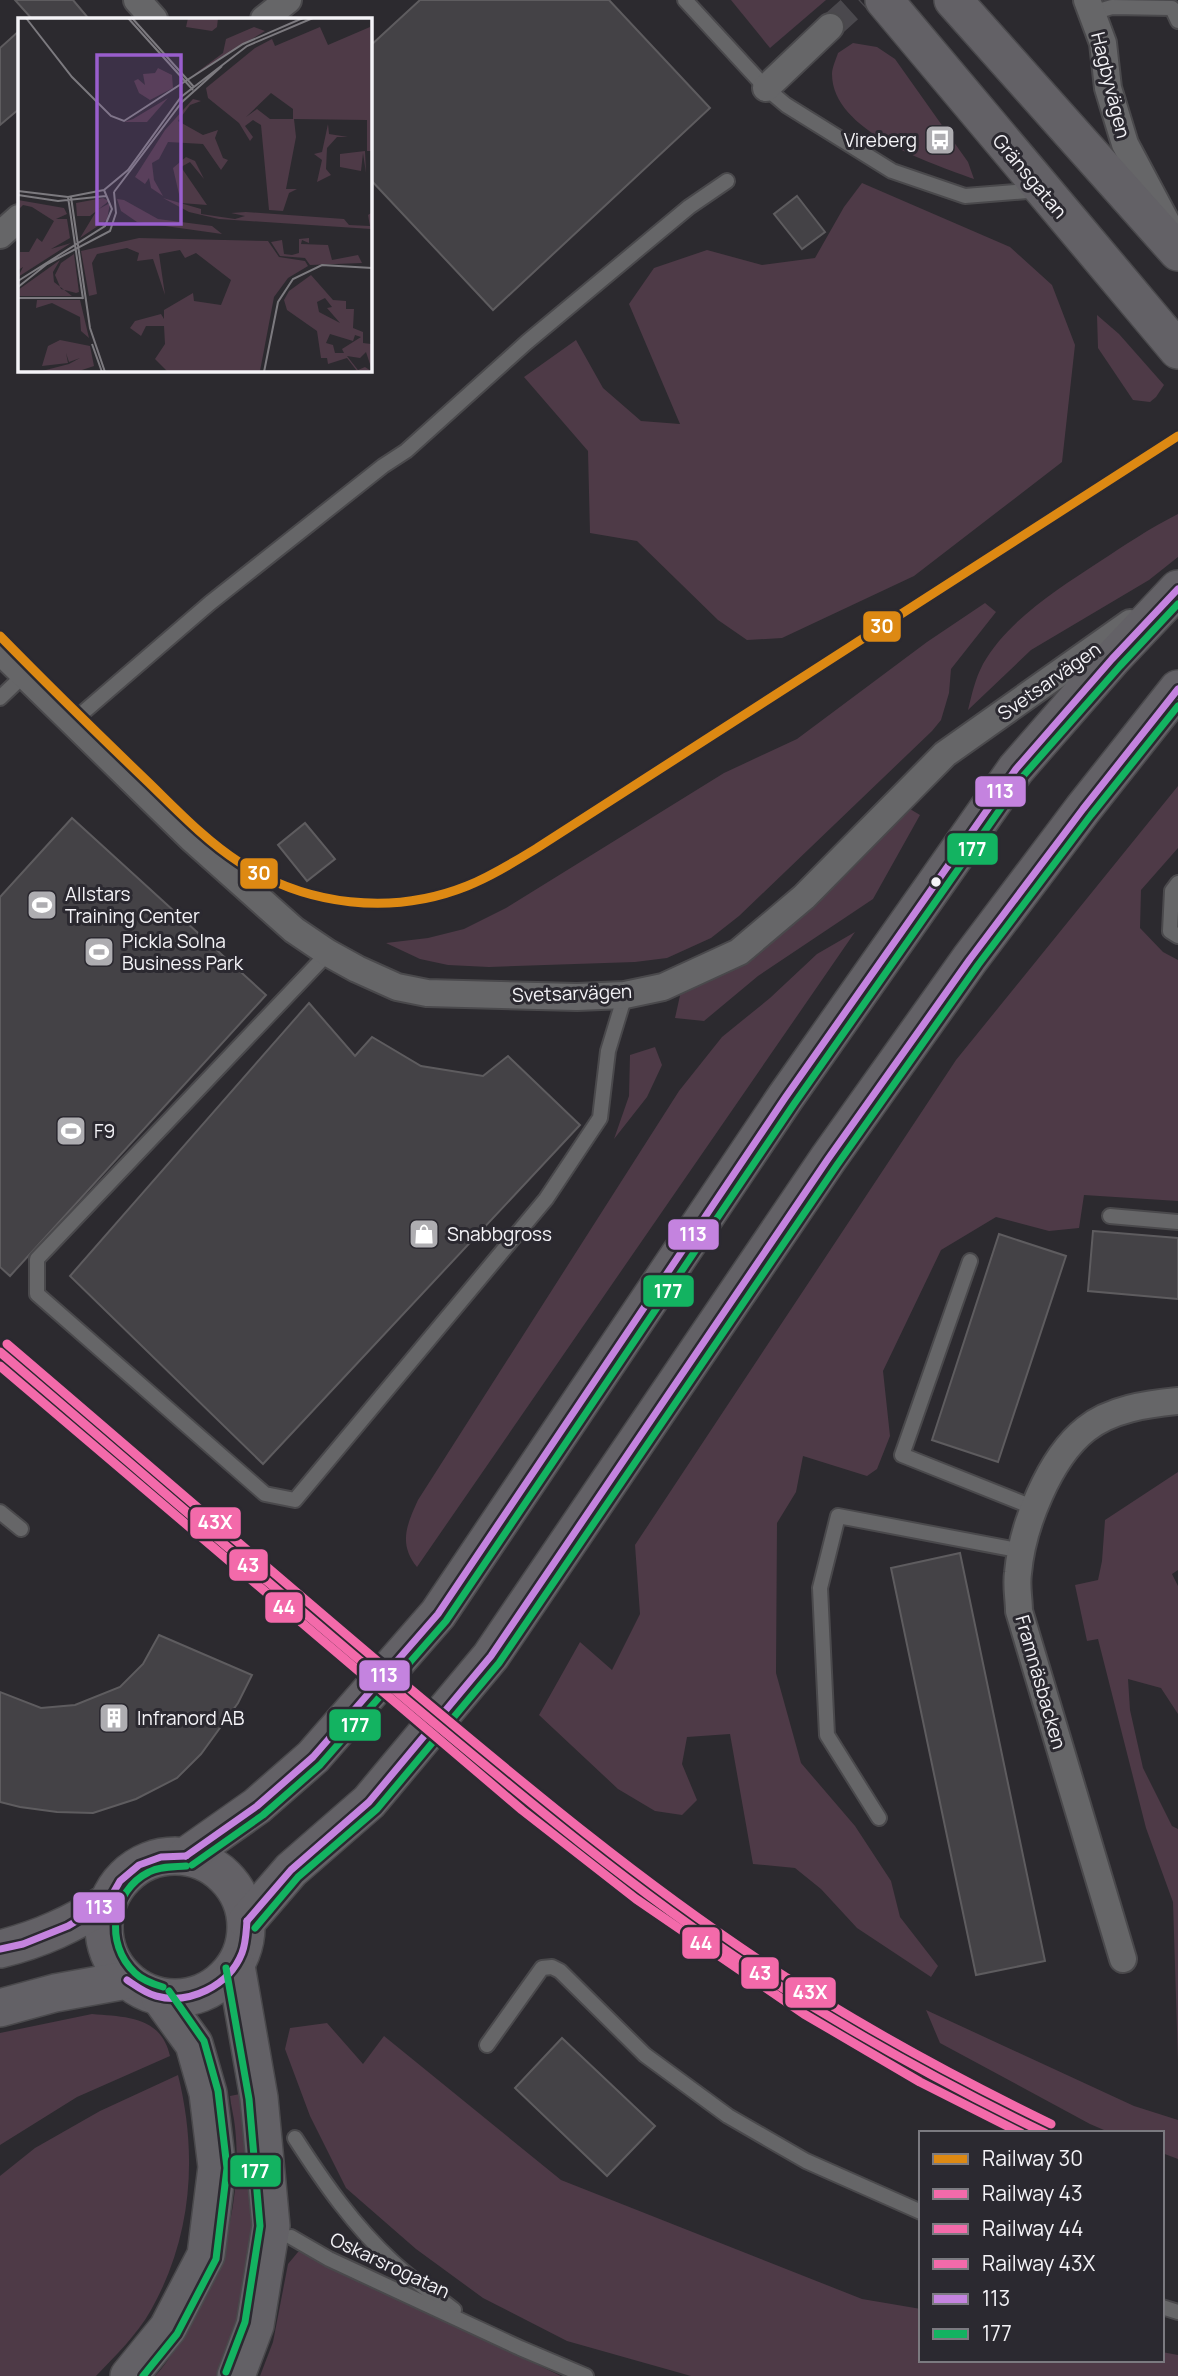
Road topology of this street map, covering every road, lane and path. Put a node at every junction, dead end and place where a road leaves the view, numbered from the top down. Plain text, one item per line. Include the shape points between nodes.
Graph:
1 (137, 0) edge
2 (288, 0) edge
3 (685, 0) edge
4 (884, 0) edge
5 (953, 0) edge
6 (1090, 6) edge
7 (153, 18) edge
8 (265, 18) edge
9 (1178, 21) edge
10 (830, 27) tunnel mouth
11 (766, 88) junction
12 (727, 181) dead end
13 (1042, 190) junction
14 (18, 219) edge
15 (0, 235) edge
16 (1178, 242) edge
17 (1178, 252) edge
18 (1178, 350) edge
19 (1176, 591) edge
20 (0, 651) edge
21 (24, 676) junction
22 (1178, 689) edge
23 (0, 698) edge
24 (72, 722) junction
25 (1178, 883) edge
26 (1178, 936) edge
27 (328, 953) junction
28 (625, 995) junction
29 (1110, 1216) dead end
30 (1178, 1222) edge
31 (970, 1261) dead end
32 (1178, 1401) edge
33 (1035, 1508) junction
34 (0, 1512) edge
35 (21, 1529) dead end
36 (1022, 1551) junction
37 (879, 1818) dead end
38 (186, 1856) junction
39 (108, 1902) junction
40 (247, 1921) junction
41 (0, 1950) edge
42 (1123, 1959) dead end
43 (236, 1966) junction
44 (127, 1980) junction
45 (160, 1997) junction
46 (0, 2008) edge
47 (487, 2045) dead end
48 (295, 2138) dead end
49 (919, 2211) edge
50 (291, 2237) dead end
51 (474, 2326) junction
52 (129, 2376) edge
53 (236, 2376) edge
54 (586, 2376) edge

1 - 7 street
2 - 8 street
3 - 11 lane
4 - 13 main road, Gränsgatan
5 - 17 main road
6 - 9 lane via 1172,8
6 - 16 street, Hagbyvägen via 1103,43 1108,88 1125,144
10 - 11 street
11 - 13 lane via 892,171 965,196
12 - 24 lane via 689,207 405,451 210,603
13 - 18 main road, Gränsgatan
14 - 15 street
19 - 28 street, Svetsarvägen via 946,754 804,897 738,952 663,988
19 - 38 main road via 1016,769 785,1098 438,1614 313,1757 257,1806
20 - 21 street, Svetsarvägen
21 - 23 lane
21 - 24 street, Svetsarvägen
22 - 40 main road via 978,948 835,1148 491,1656 369,1802 291,1870
24 - 27 street, Svetsarvägen via 251,892
25 - 26 lane via 1172,891 1170,931
27 - 28 street, Svetsarvägen via 397,988 427,993
27 - 28 lane via 37,1259 37,1294 265,1494 295,1500 546,1199 600,1118 608,1051
29 - 30 lane
31 - 33 lane via 902,1455
32 - 33 street, Framnäsbacken via 1144,1404 1087,1428 1051,1469
33 - 36 street, Framnäsbacken
34 - 35 lane
36 - 37 lane via 838,1516 820,1588 827,1735
36 - 42 street, Framnäsbacken via 1017,1574 1019,1611
38 - 39 main road via 161,1857 139,1865 120,1881
38 - 40 main road via 209,1864 228,1878 241,1898
39 - 41 main road via 68,1926
39 - 44 main road via 103,1926 106,1945
40 - 43 main road via 245,1944
43 - 45 main road via 201,1994
43 - 53 main road via 259,2098 271,2226 255,2325
44 - 45 main road
44 - 46 main road
45 - 52 main road via 194,2044 208,2093 217,2167 206,2255 168,2328
47 - 49 lane via 542,1968 552,1967 645,2055 728,2116 806,2161
48 - 51 lane, Oskarsrogatan via 358,2227
50 - 51 lane, Oskarsrogatan
51 - 54 lane, Oskarsrogatan

